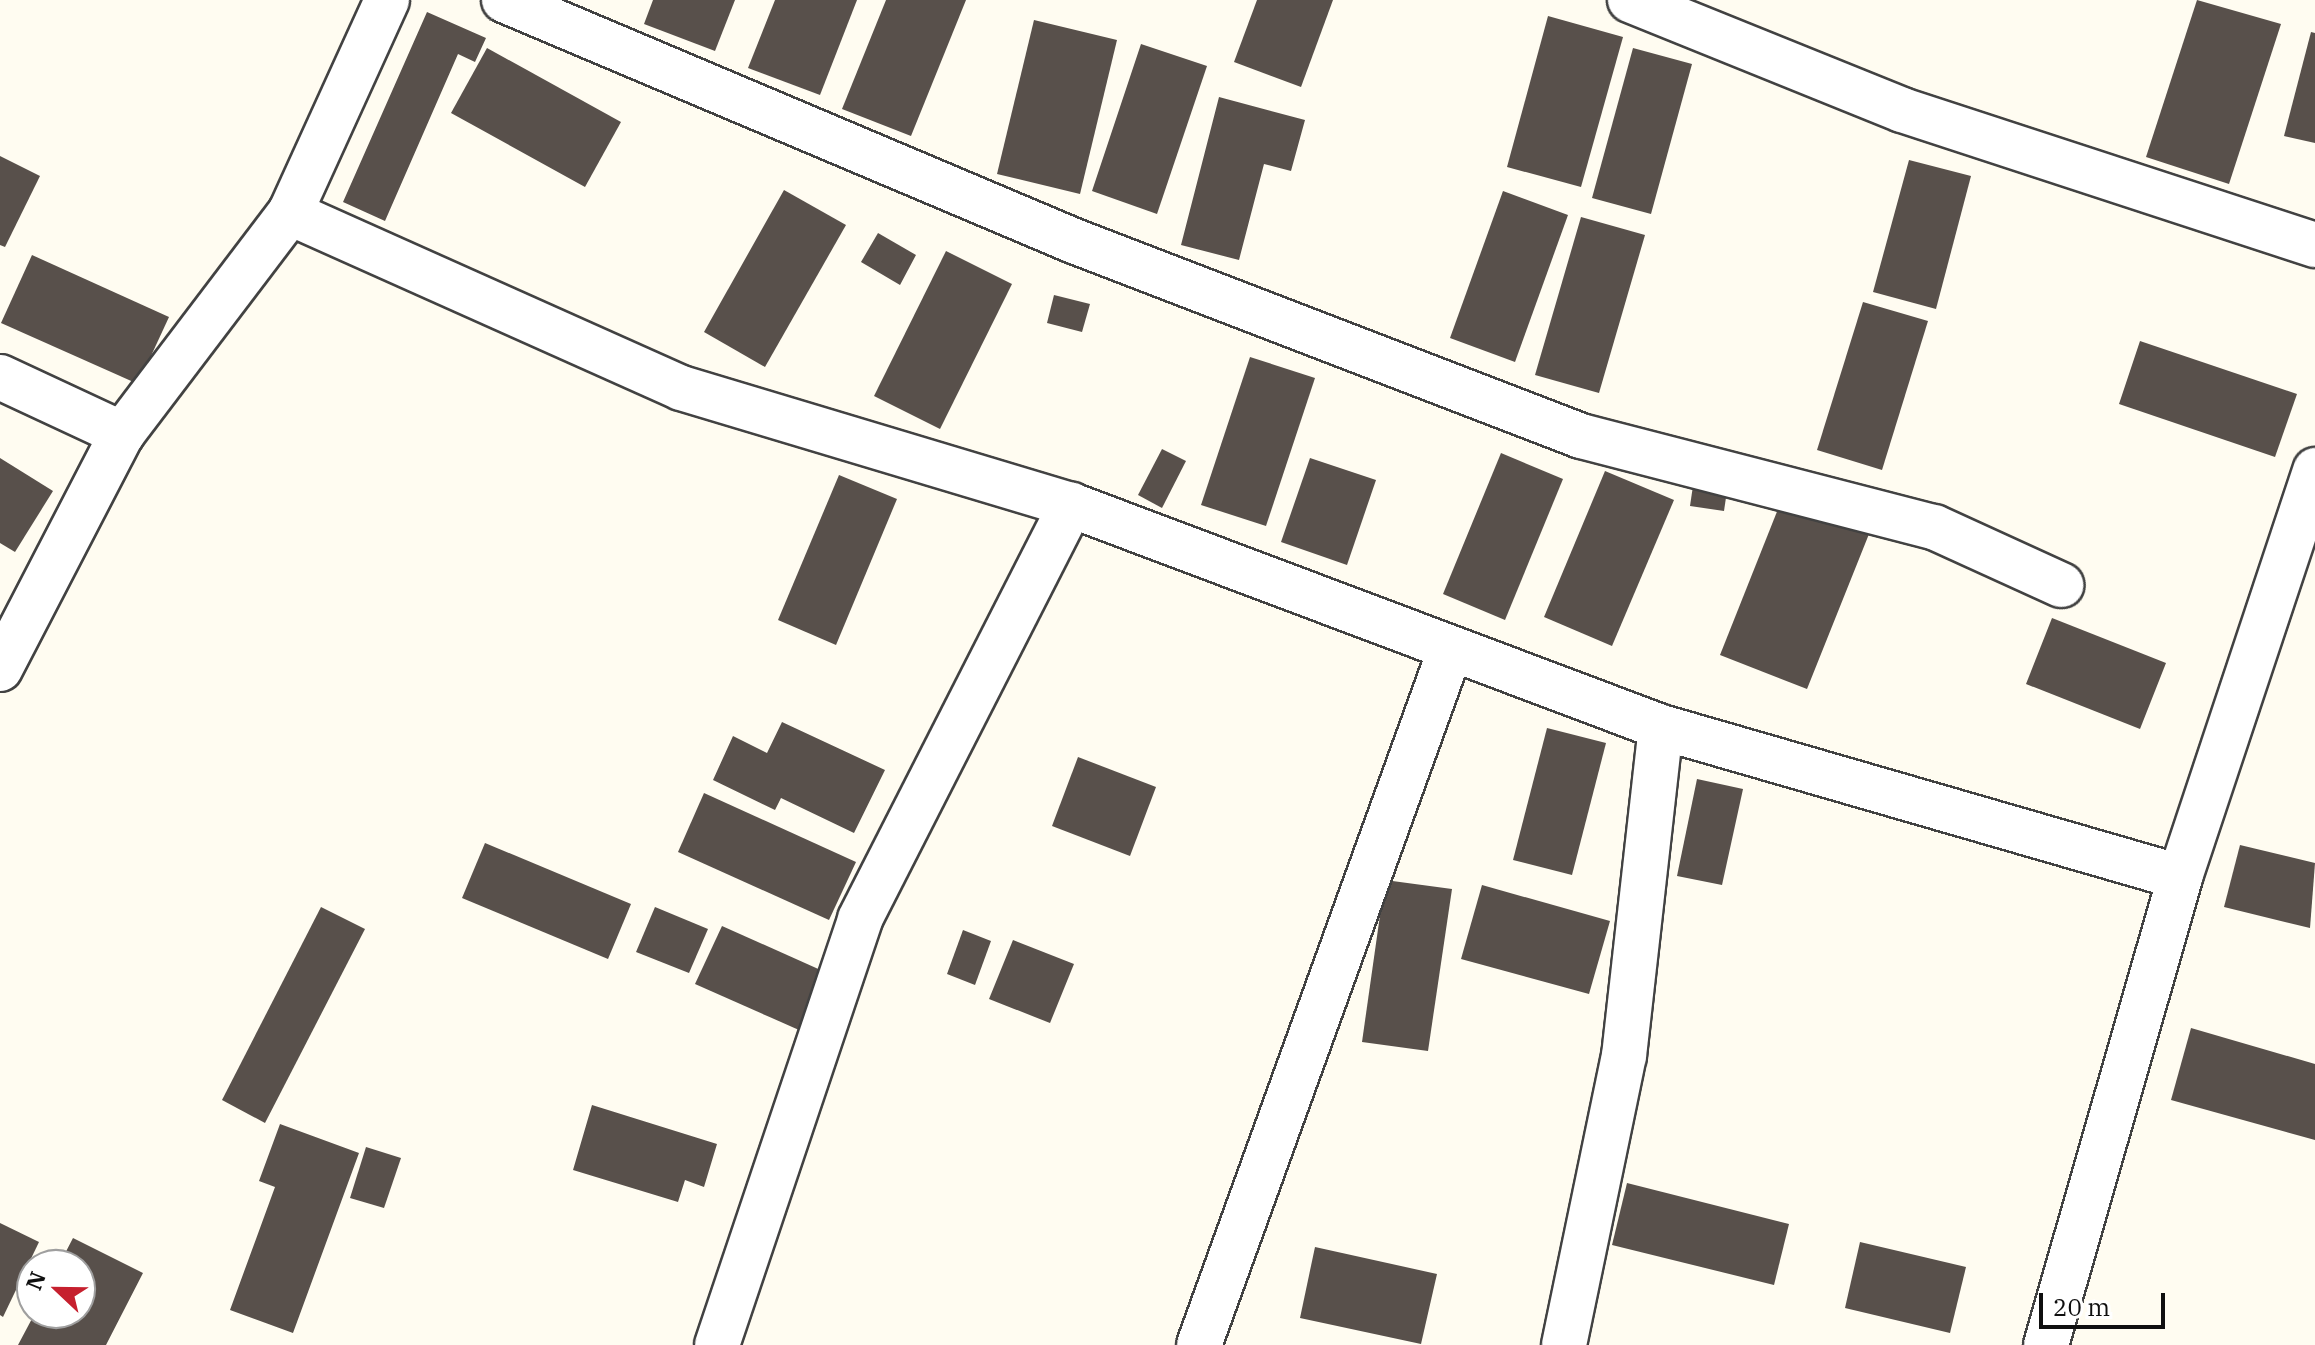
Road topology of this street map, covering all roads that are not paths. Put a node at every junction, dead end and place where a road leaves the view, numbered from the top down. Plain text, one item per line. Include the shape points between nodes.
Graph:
1 (387, 0) edge
2 (504, 0) edge
3 (1630, 0) edge
4 (290, 213) junction
5 (2315, 245) edge
6 (0, 377) edge
7 (122, 434) junction
8 (2315, 470) edge
9 (1071, 505) junction
10 (2061, 585) dead end
11 (1451, 648) junction
12 (0, 669) edge
13 (1661, 727) junction
14 (2180, 877) junction
15 (717, 1345) edge
16 (1199, 1345) edge
17 (1564, 1345) edge
18 (2046, 1345) edge

1 - 4 street
2 - 10 street via 1074,241 1581,436 1934,527
3 - 5 street via 1902,110
4 - 7 street
4 - 9 street via 681,388
6 - 7 street
7 - 12 street
8 - 14 street
9 - 11 street
9 - 15 street via 860,919
11 - 13 street
11 - 16 street
13 - 14 street
13 - 17 street via 1624,1056
14 - 18 street

